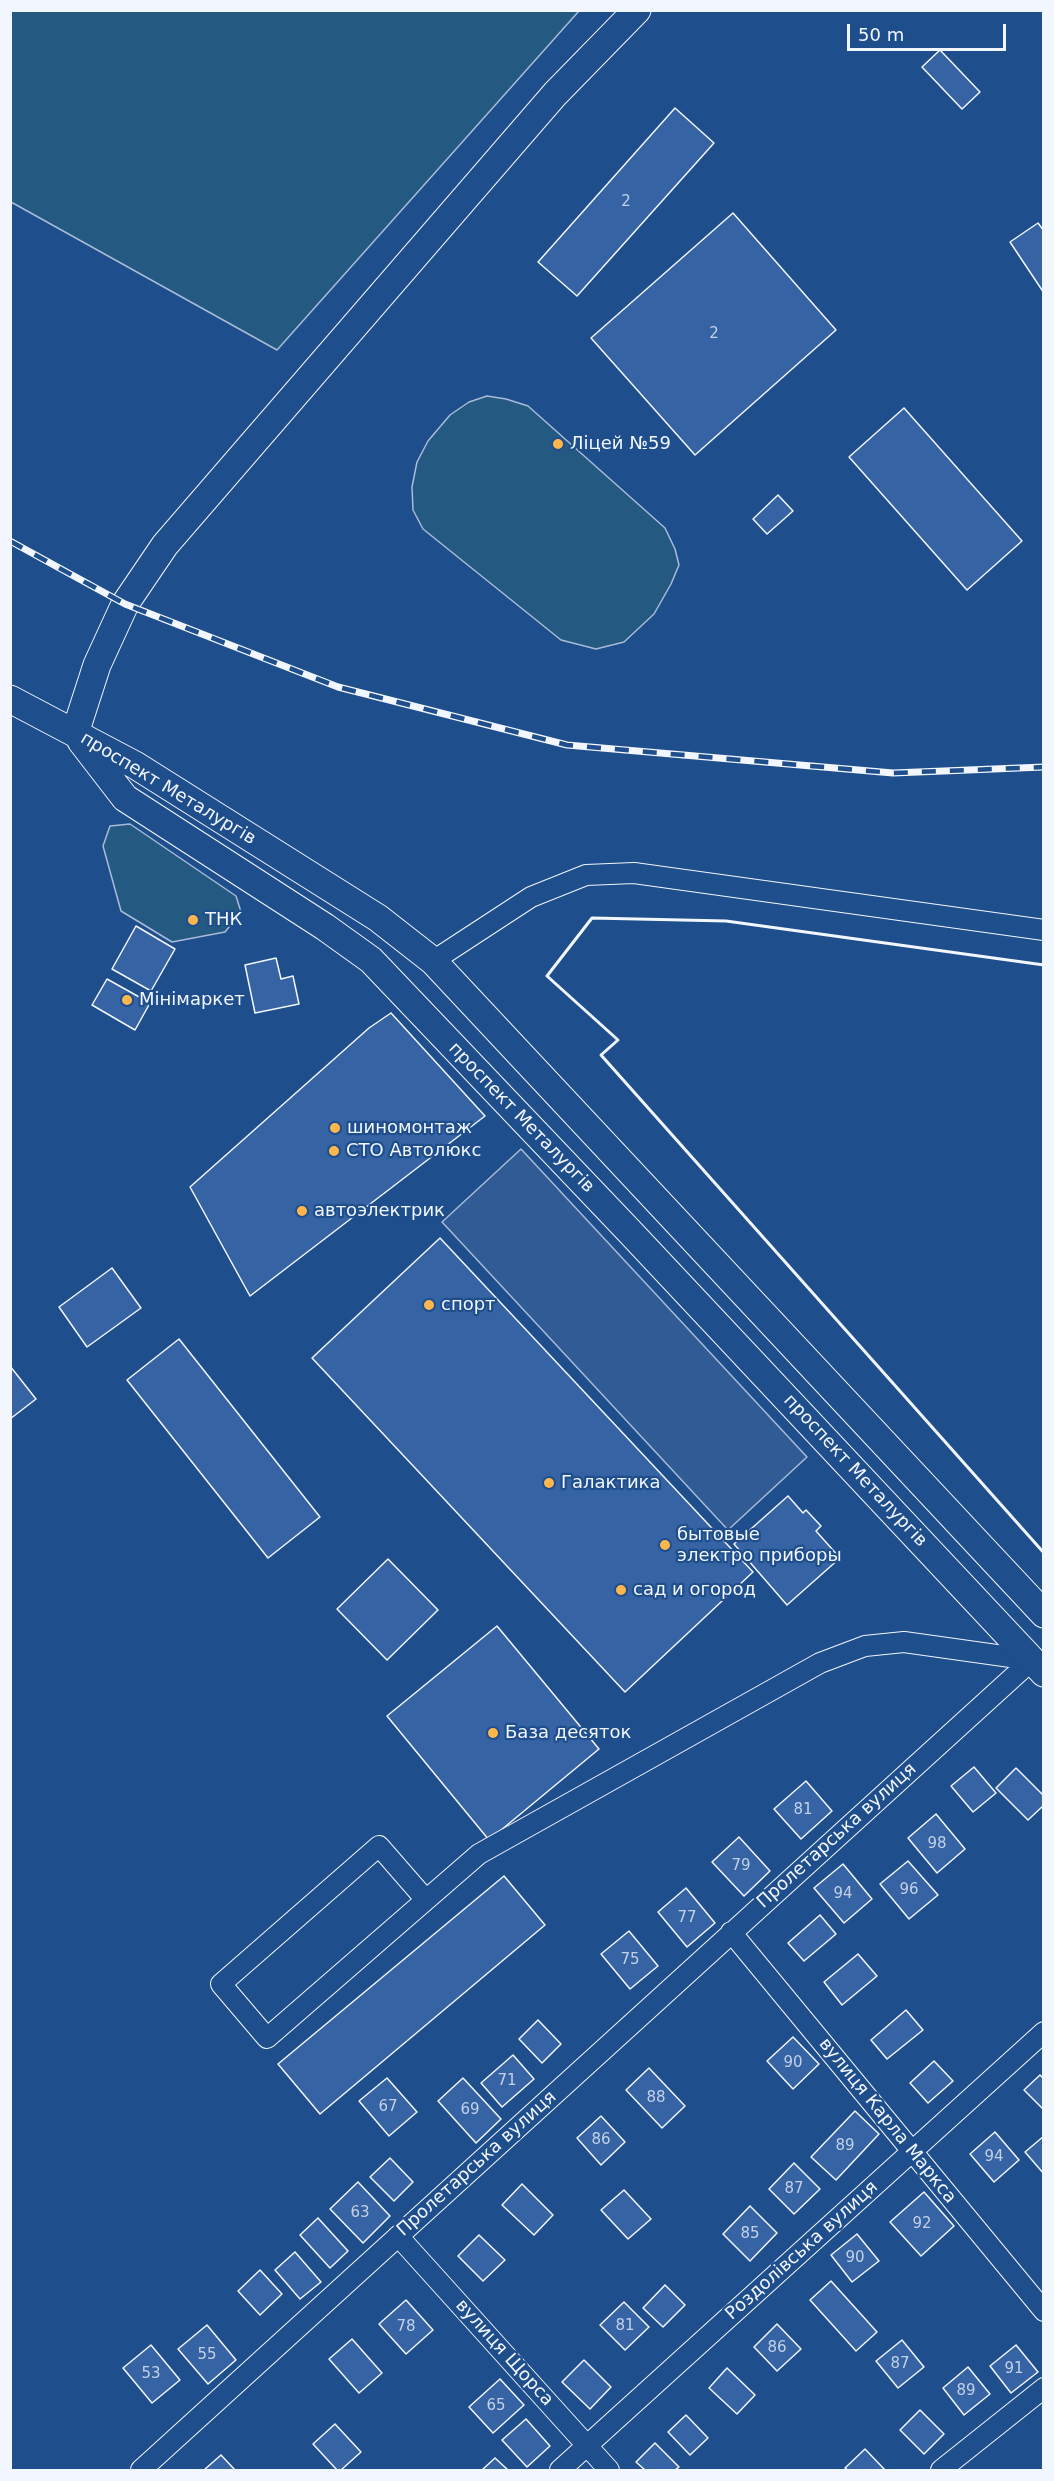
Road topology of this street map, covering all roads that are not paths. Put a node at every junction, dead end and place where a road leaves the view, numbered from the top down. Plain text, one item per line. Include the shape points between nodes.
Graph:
1 (637, 10) edge
2 (10, 699) edge
3 (75, 733) junction
4 (1044, 930) edge
5 (433, 961) junction
6 (660, 1202) junction
7 (631, 1233) junction
8 (1044, 1614) edge
9 (1040, 1660) edge
10 (426, 1900) junction
11 (731, 1932) junction
12 (1044, 2032) edge
13 (912, 2151) junction
14 (398, 2236) junction
15 (1044, 2310) edge
16 (1044, 2388) edge
17 (587, 2446) junction
18 (141, 2470) edge
19 (560, 2470) edge
20 (609, 2470) edge
21 (940, 2470) edge

1 - 3 street via 555,94 165,545 125,604 97,665
2 - 3 street
3 - 5 street, проспект Металургів via 135,765 378,918
3 - 7 street, проспект Металургів via 125,798 370,960
4 - 5 street via 634,873 586,875 531,897
5 - 6 street, проспект Металургів
6 - 7 street via 639,1210 632,1220
6 - 8 street, проспект Металургів
7 - 9 street, проспект Металургів
9 - 10 street via 904,1642 865,1646 820,1663 479,1854
9 - 11 street, Пролетарська вулиця
10 - 10 street via 267,2038 221,1984 379,1846
11 - 13 street, вулиця Карла Маркса
11 - 14 street, Пролетарська вулиця
12 - 13 street, Роздолівська вулиця
13 - 15 street, вулиця Карла Маркса
13 - 17 street, Роздолівська вулиця
14 - 17 street, вулиця Щорса
14 - 18 street, Пролетарська вулиця
16 - 21 street
17 - 19 street, Роздолівська вулиця
17 - 20 street, вулиця Щорса

